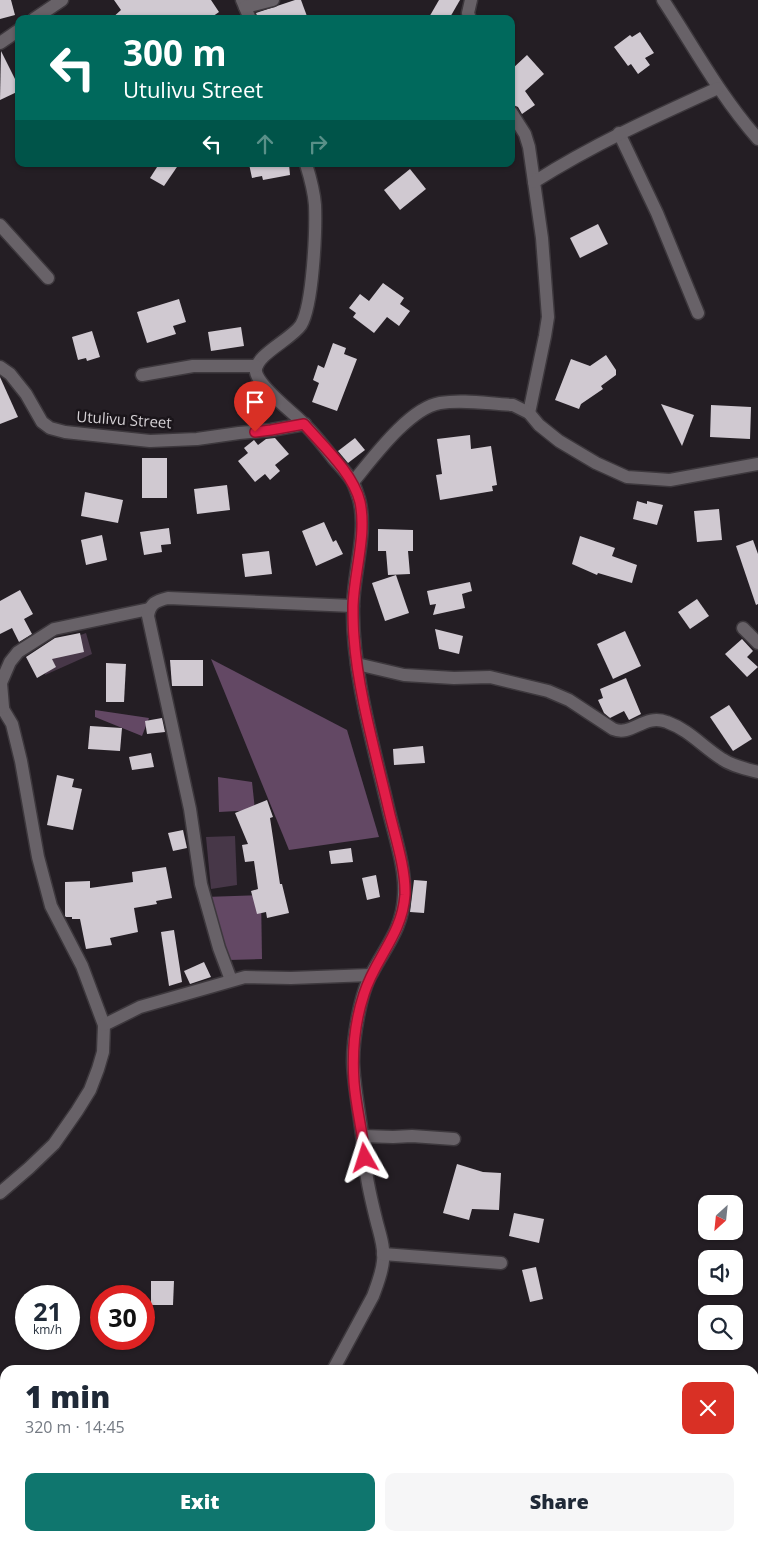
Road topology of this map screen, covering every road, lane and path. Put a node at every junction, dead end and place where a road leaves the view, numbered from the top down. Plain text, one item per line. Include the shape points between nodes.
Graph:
1 (62, 0) edge
2 (273, 0) edge
3 (471, 0) edge
4 (663, 0) edge
5 (246, 8) edge
6 (40, 15) edge
7 (469, 15) edge
8 (15, 33) edge
9 (0, 43) edge
10 (718, 88) junction
11 (515, 119) edge
12 (620, 134) junction
13 (758, 138) edge
14 (307, 167) edge
15 (534, 182) junction
16 (0, 225) edge
17 (48, 278) dead end
18 (698, 312) dead end
19 (256, 366) junction
20 (0, 367) edge
21 (142, 375) dead end
22 (529, 413) junction
23 (304, 424) junction
24 (758, 464) edge
25 (353, 482) junction
26 (353, 606) junction
27 (149, 608) junction
28 (743, 628) dead end
29 (758, 643) edge
30 (357, 664) junction
31 (1, 705) edge
32 (758, 772) edge
33 (370, 975) junction
34 (231, 980) junction
35 (104, 1025) junction
36 (362, 1136) junction
37 (454, 1138) dead end
38 (0, 1193) edge
39 (383, 1254) junction
40 (501, 1263) dead end
41 (336, 1365) edge

1 - 6 street
2 - 5 street
3 - 7 street
4 - 10 street
8 - 9 street
10 - 12 street
10 - 13 street
11 - 15 street via 527,140
12 - 15 street
12 - 18 street
14 - 19 street via 315,204 312,282 305,317 299,329 260,359
15 - 22 street via 548,317
16 - 17 street
19 - 21 street via 193,366
19 - 23 street via 258,379
20 - 23 street, Utulivu Street via 26,394 42,422 65,432 150,441 188,440
22 - 24 street via 559,441 626,477 670,480
22 - 25 street via 513,406 458,401 438,403 421,410 381,448
23 - 25 street
25 - 26 street via 360,502 361,521
26 - 27 street via 168,598 154,602
26 - 30 street
27 - 31 street via 54,629 18,652 1,683
27 - 34 street via 148,616 190,809 201,884
28 - 29 street
30 - 32 street via 404,675 490,677 548,691 570,700 619,732 647,720 658,719 690,733 723,760
30 - 33 street via 405,894 394,937
31 - 35 street via 12,724 46,892 82,966
33 - 34 street
33 - 36 street via 363,996 353,1057
34 - 35 street via 140,1007
35 - 38 street via 103,1052 90,1090 54,1144
36 - 37 street
36 - 39 street via 365,1169
39 - 40 street
39 - 41 street via 373,1296

